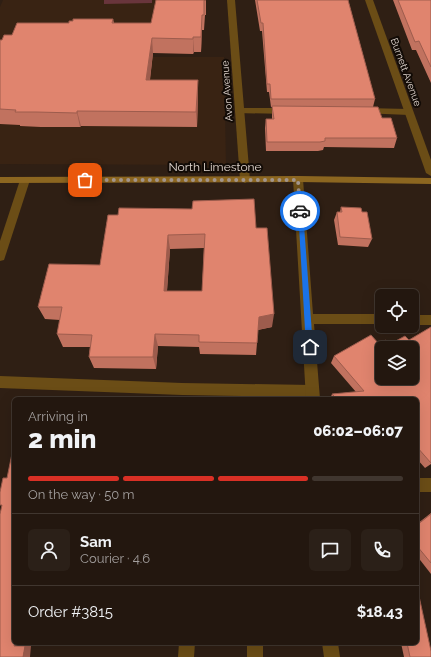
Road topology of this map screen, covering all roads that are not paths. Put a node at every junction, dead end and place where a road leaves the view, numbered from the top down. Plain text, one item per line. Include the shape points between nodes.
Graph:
1 (232, 0) edge
2 (369, 0) edge
3 (239, 111) junction
4 (301, 111) edge
5 (355, 111) edge
6 (409, 112) junction
7 (431, 173) edge
8 (0, 180) edge
9 (25, 180) junction
10 (245, 180) junction
11 (298, 180) junction
12 (431, 181) edge
13 (0, 257) edge
14 (308, 318) junction
15 (375, 319) edge
16 (419, 320) edge
17 (431, 320) edge
18 (0, 382) edge
19 (196, 394) edge
20 (251, 394) edge
21 (312, 395) edge
22 (419, 485) edge
23 (431, 485) edge
24 (187, 645) edge
25 (255, 645) edge
26 (330, 645) edge
27 (186, 657) edge
28 (255, 657) edge
29 (332, 657) edge

1 - 3 street, Avon Avenue
2 - 6 street, Burnett Avenue
3 - 4 street
3 - 10 street, Avon Avenue
5 - 6 street
6 - 7 street, Burnett Avenue
8 - 9 street, North Limestone
9 - 10 street, North Limestone
9 - 13 street
10 - 11 street, North Limestone
11 - 12 street, North Limestone
11 - 14 street
14 - 15 street
14 - 21 street
16 - 17 street
18 - 19 street via 164,388
19 - 20 street
20 - 21 street
22 - 23 street
24 - 27 street
25 - 28 street
26 - 29 street

